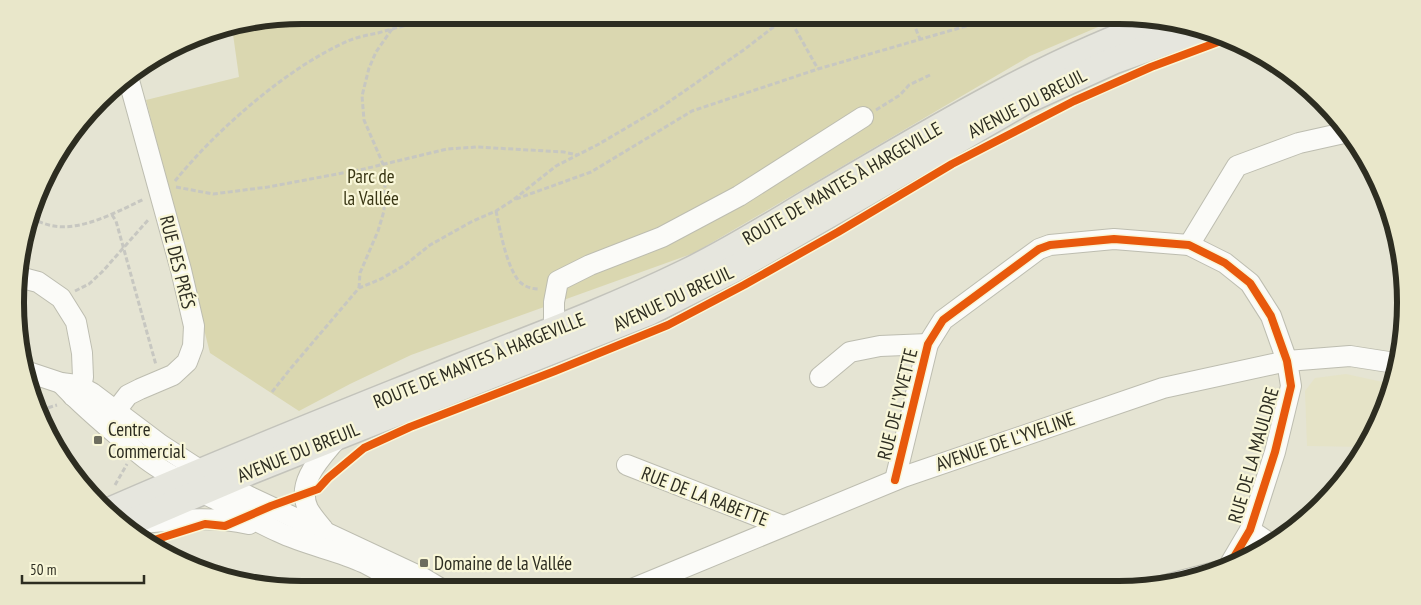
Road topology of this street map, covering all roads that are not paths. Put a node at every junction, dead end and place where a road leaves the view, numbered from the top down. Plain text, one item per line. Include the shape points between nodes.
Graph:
1 (1150, 25) edge
2 (1190, 33) edge
3 (130, 84) edge
4 (863, 117) road end
5 (1341, 134) edge
6 (1189, 245) junction
7 (25, 278) edge
8 (554, 329) junction
9 (928, 344) junction
10 (1287, 361) junction
11 (1391, 362) edge
12 (33, 374) edge
13 (820, 377) dead end
14 (72, 389) junction
15 (110, 418) junction
16 (340, 435) junction
17 (140, 455) junction
18 (626, 465) dead end
19 (895, 480) junction
20 (201, 482) junction
21 (145, 495) junction
22 (119, 512) edge
23 (120, 512) edge
24 (120, 513) edge
25 (783, 526) junction
26 (272, 528) junction
27 (324, 530) junction
28 (1250, 530) junction
29 (1264, 540) edge
30 (1235, 556) edge
31 (392, 581) edge
32 (428, 581) edge
33 (651, 581) edge

1 - 8 main road, ROUTE DE MANTES À HARGEVILLE via 1028,78 716,257 635,296
2 - 16 main road, AVENUE DU BREUIL via 1115,60 1025,101 736,268 650,312
3 - 15 street, RUE DES PRÉS via 194,326 193,346 187,362 173,375 128,395
4 - 8 street via 739,196 662,238 590,265 558,281
5 - 6 street via 1299,143 1237,166
6 - 9 street, RUE DE L'YVETTE via 1114,239 1050,245 1039,249 943,320
6 - 10 street, RUE DE L'YVETTE via 1225,263 1250,283 1271,316
7 - 14 street via 38,282 61,298 76,322 83,376
8 - 20 main road, ROUTE DE MANTES À HARGEVILLE
9 - 13 street via 880,346 850,352
9 - 19 street, RUE DE L'YVETTE
10 - 11 street, AVENUE DE L'YVELINE via 1350,356
10 - 19 street, AVENUE DE L'YVELINE via 1163,388
10 - 28 street, RUE DE LA MAULDRE via 1291,386 1275,452
12 - 14 street
14 - 15 street via 101,399
15 - 17 street
15 - 20 street via 161,445
16 - 20 main road, AVENUE DU BREUIL
16 - 27 street via 306,483 308,509
17 - 20 street
17 - 21 street via 148,477
18 - 25 street, RUE DE LA RABETTE
19 - 25 street, AVENUE DE L'YVELINE
20 - 21 main road, ROUTE DE MANTES À HARGEVILLE
20 - 23 main road, AVENUE DU BREUIL
20 - 26 street
20 - 27 street
21 - 22 main road, ROUTE DE MANTES À HARGEVILLE
24 - 26 street via 237,521
25 - 33 street, AVENUE DE L'YVELINE
26 - 31 street via 307,544 363,561
27 - 32 street
28 - 29 street
28 - 30 street, RUE DE LA MAULDRE

